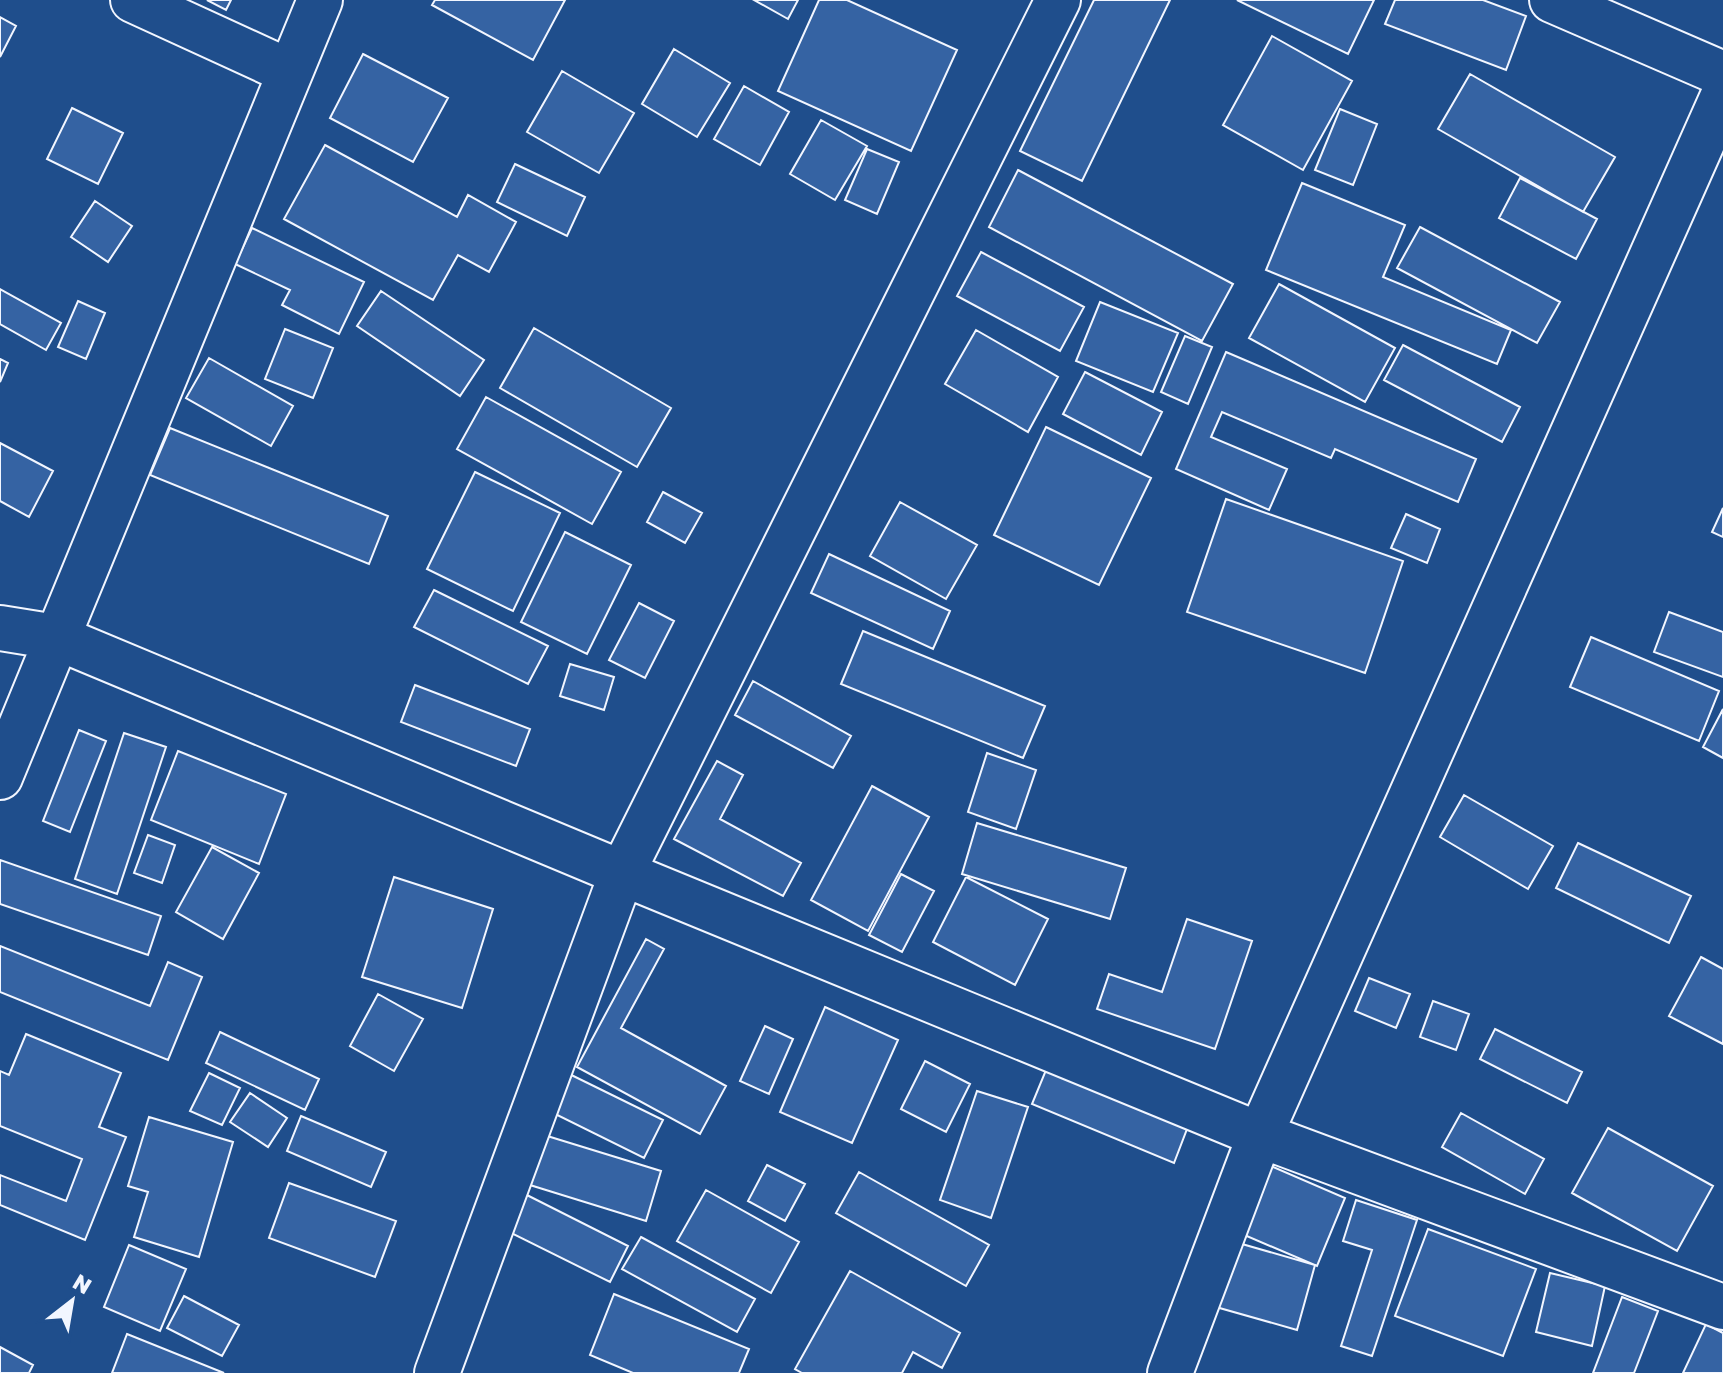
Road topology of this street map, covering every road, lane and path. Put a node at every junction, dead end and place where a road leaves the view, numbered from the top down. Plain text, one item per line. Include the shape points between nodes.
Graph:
1 (133, 0) edge
2 (320, 0) edge
3 (1058, 0) edge
4 (1552, 0) edge
5 (290, 72) junction
6 (1723, 74) edge
7 (1723, 96) edge
8 (0, 628) edge
9 (56, 637) junction
10 (0, 777) edge
11 (622, 873) junction
12 (1260, 1135) junction
13 (1723, 1307) edge
14 (437, 1373) edge
15 (1170, 1373) edge

1 - 5 street
2 - 5 street
3 - 11 street
4 - 6 street
5 - 9 street
7 - 12 street
8 - 9 street
9 - 10 street
9 - 11 street
11 - 12 street
11 - 14 street
12 - 13 street
12 - 15 street

